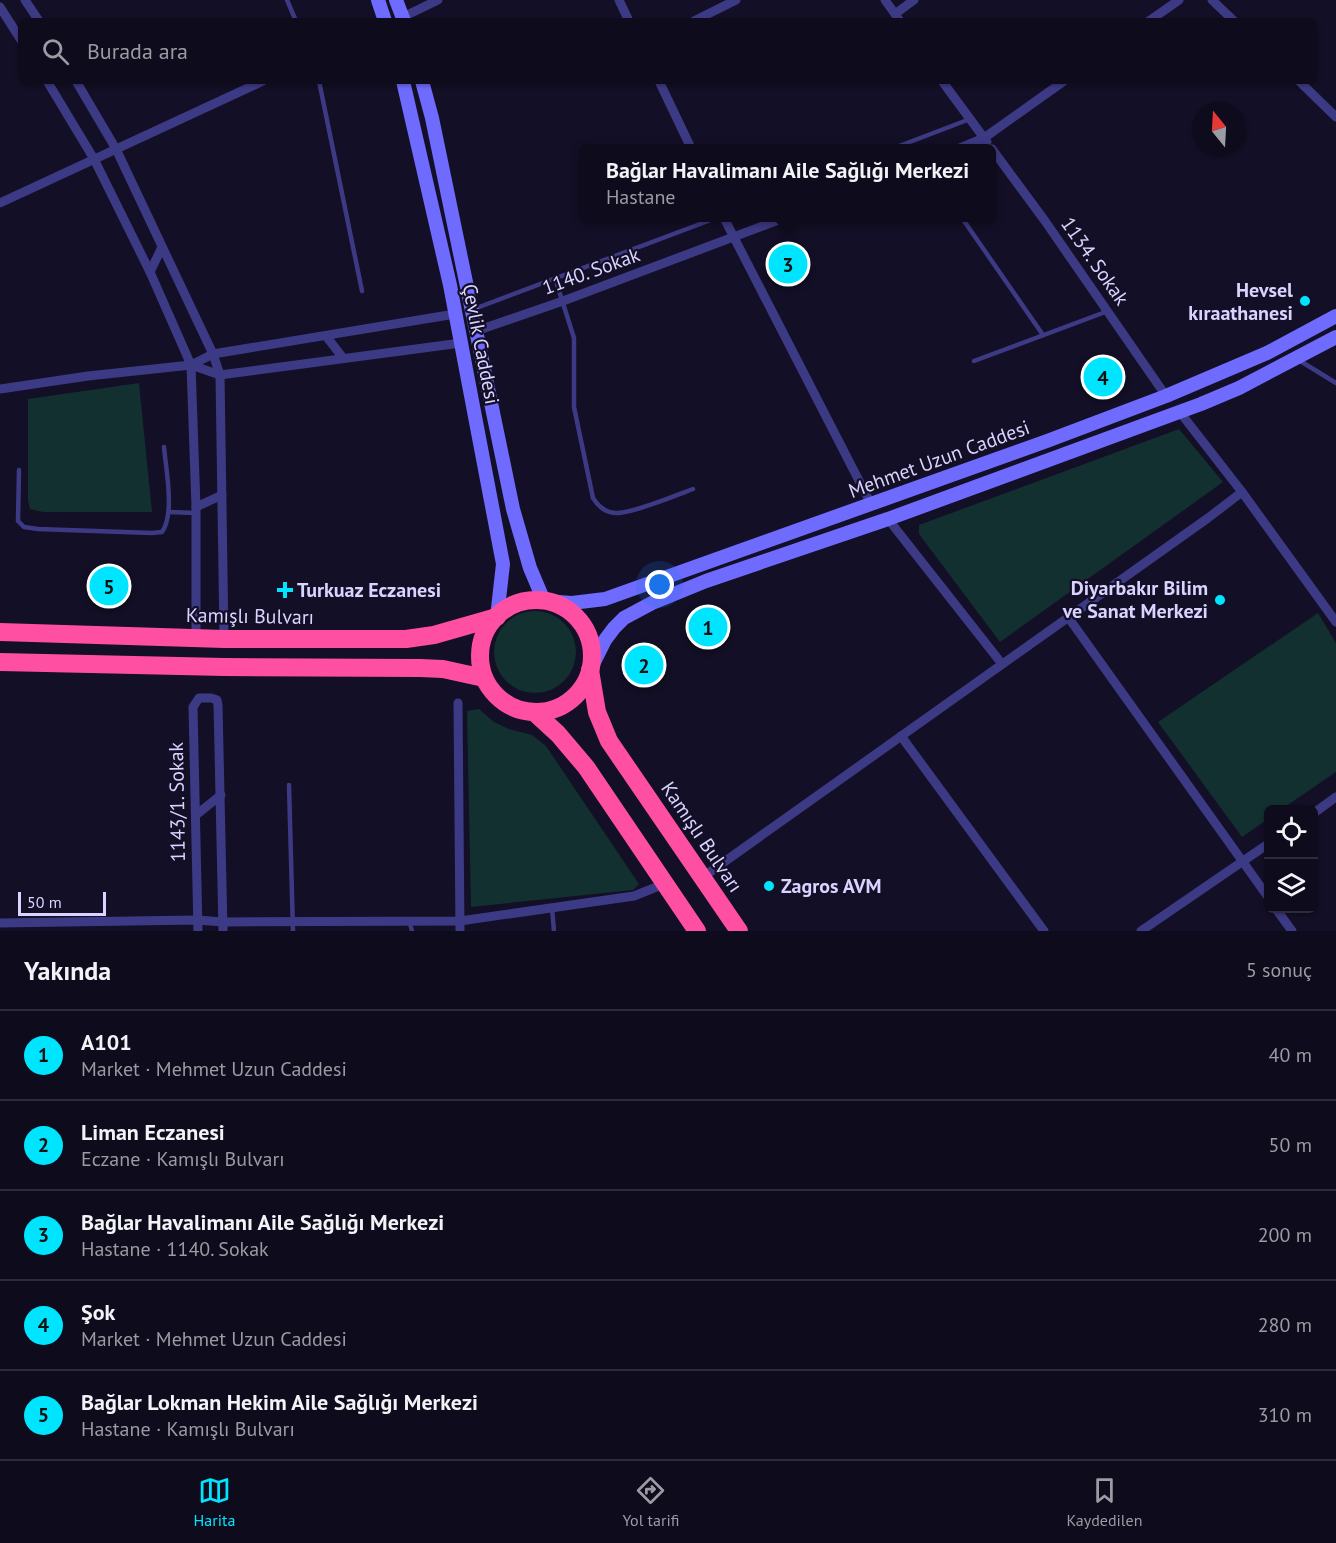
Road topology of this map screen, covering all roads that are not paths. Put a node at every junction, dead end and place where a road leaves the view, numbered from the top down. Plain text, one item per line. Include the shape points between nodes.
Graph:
1 (25, 0) edge
2 (287, 0) edge
3 (378, 0) edge
4 (396, 0) edge
5 (438, 0) edge
6 (619, 0) edge
7 (736, 0) edge
8 (885, 0) edge
9 (914, 0) edge
10 (1179, 0) edge
11 (1212, 0) edge
12 (0, 7) edge
13 (37, 18) edge
14 (295, 18) edge
15 (385, 18) edge
16 (403, 18) edge
17 (405, 18) edge
18 (628, 18) edge
19 (700, 18) edge
20 (897, 18) edge
21 (1153, 18) edge
22 (1231, 18) edge
23 (18, 35) edge
24 (49, 84) edge
25 (78, 84) edge
26 (257, 84) edge
27 (320, 84) edge
28 (404, 84) edge
29 (423, 84) edge
30 (659, 84) edge
31 (944, 84) edge
32 (1060, 84) edge
33 (1302, 84) edge
34 (1336, 102) edge
35 (1328, 108) junction
36 (1336, 117) edge
37 (970, 118) junction
38 (984, 138) junction
39 (689, 144) edge
40 (904, 144) edge
41 (970, 144) edge
42 (988, 144) edge
43 (116, 149) junction
44 (996, 154) edge
45 (94, 159) junction
46 (0, 203) edge
47 (705, 222) edge
48 (726, 222) edge
49 (774, 222) edge
50 (965, 222) edge
51 (732, 238) junction
52 (162, 246) junction
53 (150, 272) junction
54 (555, 278) junction
55 (362, 291) dead end
56 (563, 301) junction
57 (472, 310) junction
58 (1108, 311) junction
59 (455, 314) junction
60 (1336, 316) edge
61 (476, 332) junction
62 (1044, 335) junction
63 (326, 336) junction
64 (1336, 337) edge
65 (461, 344) junction
66 (213, 354) junction
67 (343, 358) junction
68 (1295, 358) junction
69 (974, 361) dead end
70 (191, 365) junction
71 (220, 375) junction
72 (1336, 382) edge
73 (0, 389) edge
74 (1166, 396) junction
75 (1179, 411) junction
76 (164, 447) dead end
77 (19, 470) dead end
78 (693, 489) dead end
79 (1242, 492) junction
80 (222, 495) junction
81 (871, 504) junction
82 (196, 510) junction
83 (169, 512) junction
84 (888, 519) junction
85 (544, 601) junction
86 (496, 617) junction
87 (1068, 617) junction
88 (1336, 622) edge
89 (0, 632) edge
90 (196, 638) junction
91 (224, 639) junction
92 (0, 662) edge
93 (1002, 664) junction
94 (590, 669) junction
95 (484, 678) junction
96 (458, 703) dead end
97 (534, 712) junction
98 (901, 736) junction
99 (288, 785) dead end
100 (221, 795) junction
101 (1336, 797) edge
102 (1318, 810) edge
103 (196, 815) junction
104 (1264, 847) edge
105 (1243, 861) junction
106 (703, 877) junction
107 (664, 884) junction
108 (1264, 890) edge
109 (552, 908) junction
110 (1279, 913) edge
111 (197, 920) junction
112 (409, 920) junction
113 (0, 923) edge
114 (293, 926) edge
115 (460, 926) edge
116 (223, 927) edge
117 (198, 931) edge
118 (412, 931) edge
119 (554, 931) edge
120 (697, 931) edge
121 (739, 931) edge
122 (1044, 931) edge
123 (1141, 931) edge
124 (1292, 931) edge

1 - 13 street
2 - 14 lane
3 - 15 main road
4 - 16 main road
5 - 17 street
6 - 18 street
7 - 19 street
8 - 20 street
9 - 20 street
10 - 21 street
11 - 22 street
12 - 23 street
24 - 45 street
25 - 43 street
26 - 43 street
27 - 55 lane
28 - 59 main road, Çevlik Caddesi
29 - 57 main road, Çevlik Caddesi
30 - 39 street
31 - 37 street, 1134. Sokak
32 - 38 street
33 - 35 street
34 - 35 street
35 - 36 street
37 - 38 street, 1134. Sokak
37 - 40 lane
38 - 41 street
38 - 42 street, 1134. Sokak
43 - 45 street
43 - 52 street
44 - 58 street, 1134. Sokak
45 - 46 street
45 - 53 street
47 - 54 lane
48 - 51 street
49 - 51 street, 1140. Sokak
50 - 62 lane
51 - 56 street, 1140. Sokak
51 - 81 street
52 - 53 street
52 - 66 street
53 - 70 street
54 - 56 lane
54 - 57 lane
56 - 61 street, 1140. Sokak
56 - 78 lane via 574,338 574,407 596,503 620,513
57 - 61 main road, Çevlik Caddesi
58 - 62 lane
58 - 74 street, 1134. Sokak
59 - 63 street
59 - 65 main road, Çevlik Caddesi
60 - 74 main road, Mehmet Uzun Caddesi via 1267,353
61 - 85 main road, Çevlik Caddesi via 513,508
62 - 69 lane
63 - 66 street
63 - 67 street
64 - 68 main road
65 - 67 street
65 - 86 main road, Çevlik Caddesi via 503,564
66 - 70 street
66 - 71 street
67 - 71 street
68 - 72 lane
68 - 75 main road via 1239,388
70 - 71 street
70 - 73 street
70 - 82 street
71 - 80 street
74 - 81 main road, Mehmet Uzun Caddesi
75 - 79 street
75 - 84 main road
76 - 83 lane
77 - 83 lane via 18,521 24,527 162,532
79 - 87 street
79 - 88 street
80 - 82 street
80 - 91 street
81 - 85 main road, Mehmet Uzun Caddesi via 605,599
82 - 83 lane
82 - 90 street
84 - 93 street
84 - 94 main road via 652,603 614,628
85 - 86 highway via 518,603
85 - 94 highway via 562,607 582,625 592,651
86 - 91 highway, Kamışlı Bulvarı via 406,639
86 - 95 highway via 481,646
87 - 93 street
87 - 105 street
89 - 90 highway, Kamışlı Bulvarı
90 - 91 highway, Kamışlı Bulvarı
92 - 95 highway via 420,668
93 - 98 street
94 - 97 highway via 576,696 564,705
94 - 106 highway, Kamışlı Bulvarı via 597,712 609,741
95 - 97 highway via 504,703
96 - 115 street
97 - 107 highway via 586,767
98 - 106 street
98 - 122 street
99 - 114 lane
100 - 103 street
100 - 103 street, 1143/1. Sokak via 217,700 199,698 193,707
100 - 116 street
101 - 102 street
103 - 111 street, 1143/1. Sokak
104 - 105 street
105 - 108 street
105 - 123 street
106 - 121 highway, Kamışlı Bulvarı
107 - 109 street via 634,896
107 - 120 highway
109 - 115 street
109 - 119 lane
110 - 124 street
111 - 113 street
111 - 116 street
111 - 117 street, 1143/1. Sokak
112 - 114 street
112 - 115 street
112 - 118 lane
114 - 116 street

